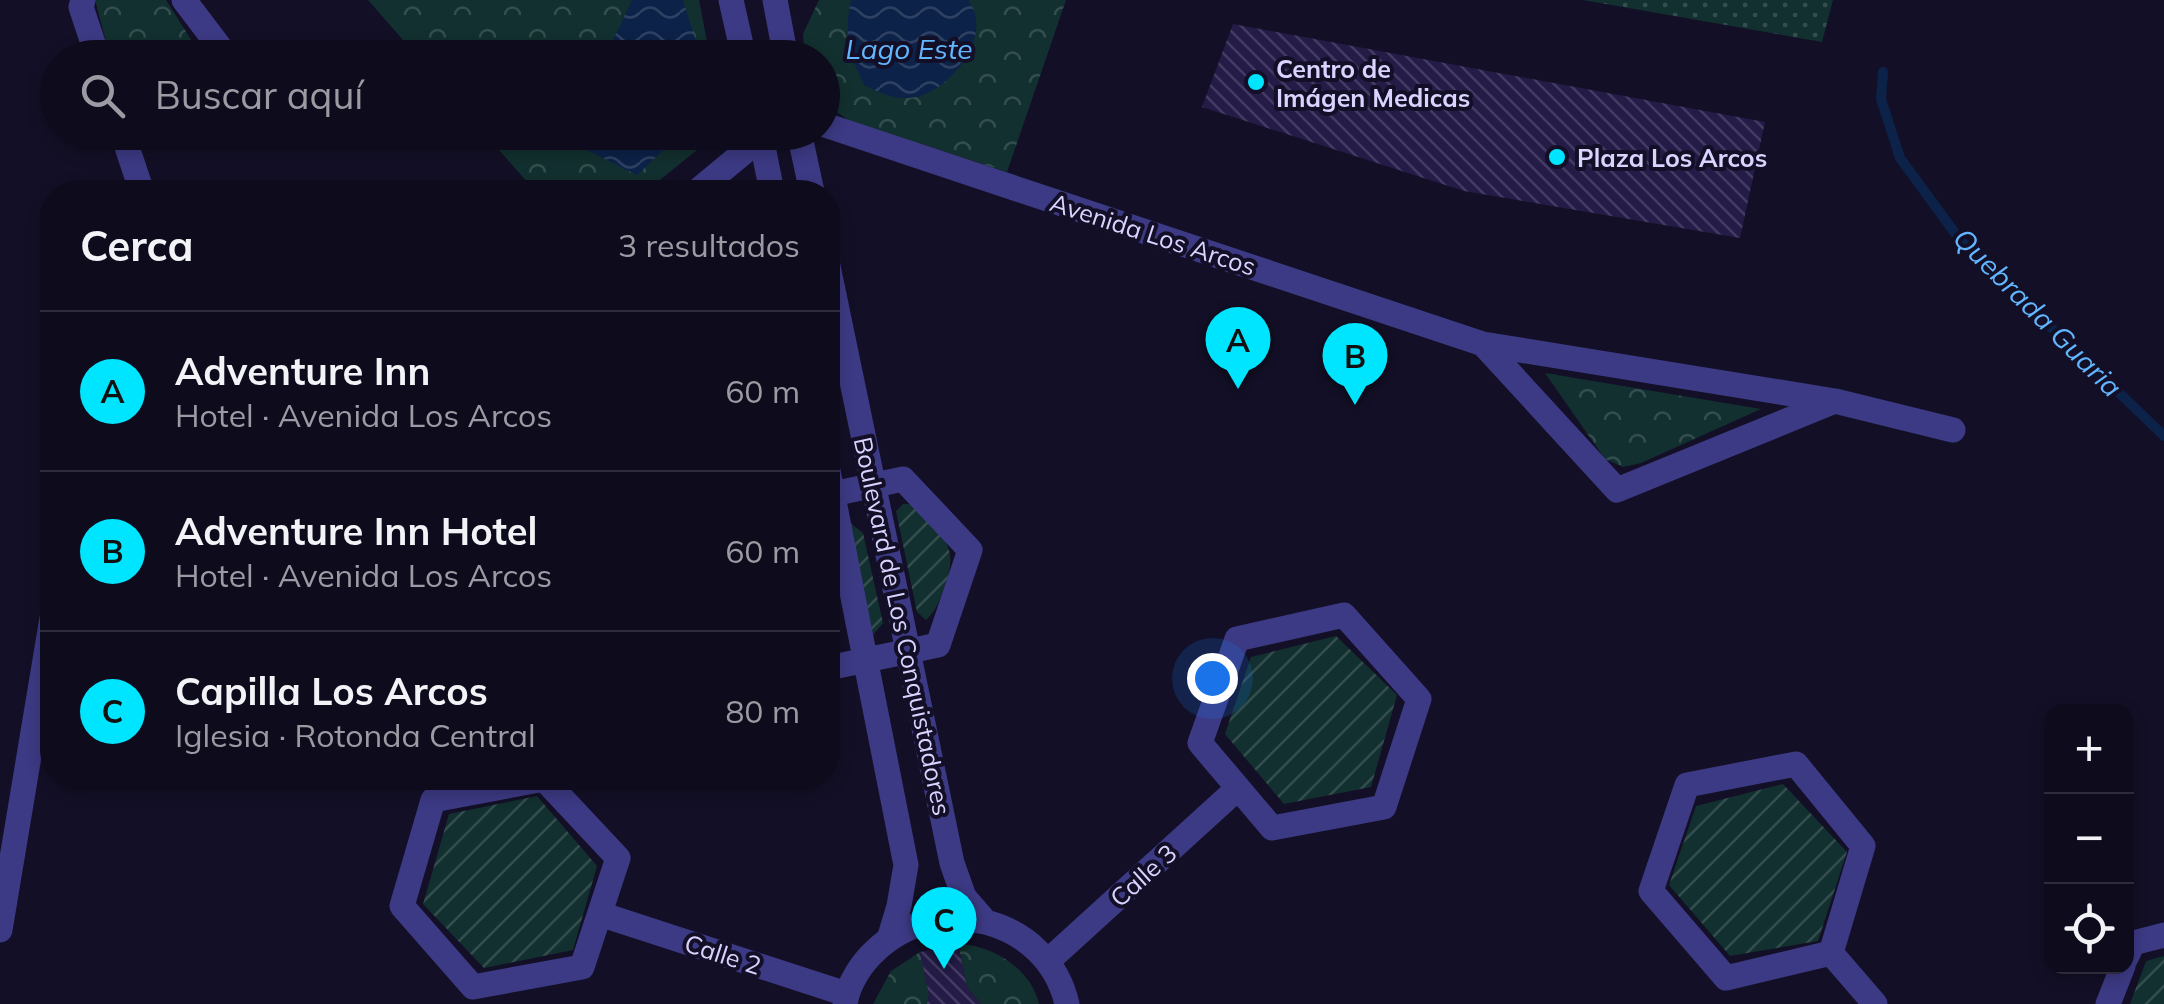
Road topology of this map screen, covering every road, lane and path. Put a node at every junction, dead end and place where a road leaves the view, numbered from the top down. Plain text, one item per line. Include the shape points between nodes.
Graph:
1 (83, 0) edge
2 (184, 0) edge
3 (731, 0) edge
4 (775, 0) edge
5 (790, 0) edge
6 (92, 40) edge
7 (214, 40) edge
8 (740, 40) edge
9 (783, 40) edge
10 (785, 40) edge
11 (840, 130) edge
12 (128, 150) edge
13 (747, 150) edge
14 (768, 150) edge
15 (804, 150) edge
16 (138, 180) edge
17 (711, 180) edge
18 (771, 180) edge
19 (810, 180) edge
20 (840, 324) edge
21 (1483, 344) junction
22 (1834, 401) junction
23 (1953, 430) dead end
24 (873, 485) junction
25 (840, 486) edge
26 (840, 539) edge
27 (908, 651) junction
28 (865, 660) junction
29 (840, 665) edge
30 (40, 690) edge
31 (1237, 789) junction
32 (486, 790) edge
33 (554, 790) edge
34 (600, 914) junction
35 (983, 919) junction
36 (0, 930) edge
37 (890, 936) junction
38 (2164, 936) edge
39 (2134, 943) edge
40 (1831, 953) junction
41 (1048, 962) junction
42 (2120, 974) edge
43 (846, 999) edge
44 (1067, 1004) edge
45 (1875, 1004) edge
46 (2108, 1004) edge

1 - 6 street
2 - 7 street
3 - 8 street
4 - 9 street
5 - 10 street
11 - 21 street, Avenida Los Arcos
12 - 16 street
13 - 17 street
14 - 18 street
15 - 19 street
20 - 24 street, Boulevard de Los Conquistadores
21 - 22 street, Avenida Los Arcos
21 - 22 street, Avenida Los Arcos via 1617,490
22 - 23 street, Avenida Los Arcos
24 - 25 street
24 - 27 street, Boulevard de Los Conquistadores
24 - 27 street via 902,479 970,550 938,645
26 - 28 street, Boulevard de Los Conquistadores
27 - 28 street
27 - 35 street, Boulevard de Los Conquistadores via 952,864 964,896
28 - 29 street
28 - 37 street, Boulevard de Los Conquistadores via 906,864
30 - 36 street
31 - 31 street via 1272,828 1384,807 1419,699 1344,615 1237,639 1200,743
31 - 41 street, Calle 3
32 - 34 street via 433,800 402,906 473,987 582,967
33 - 34 street via 618,858
34 - 43 street, Calle 2
35 - 37 street via 951,916
35 - 41 street via 1019,934
37 - 43 street via 864,962
38 - 39 street
40 - 40 street via 1863,846 1796,764 1688,784 1651,891 1663,906 1726,978
40 - 45 street
41 - 44 street
42 - 46 street

